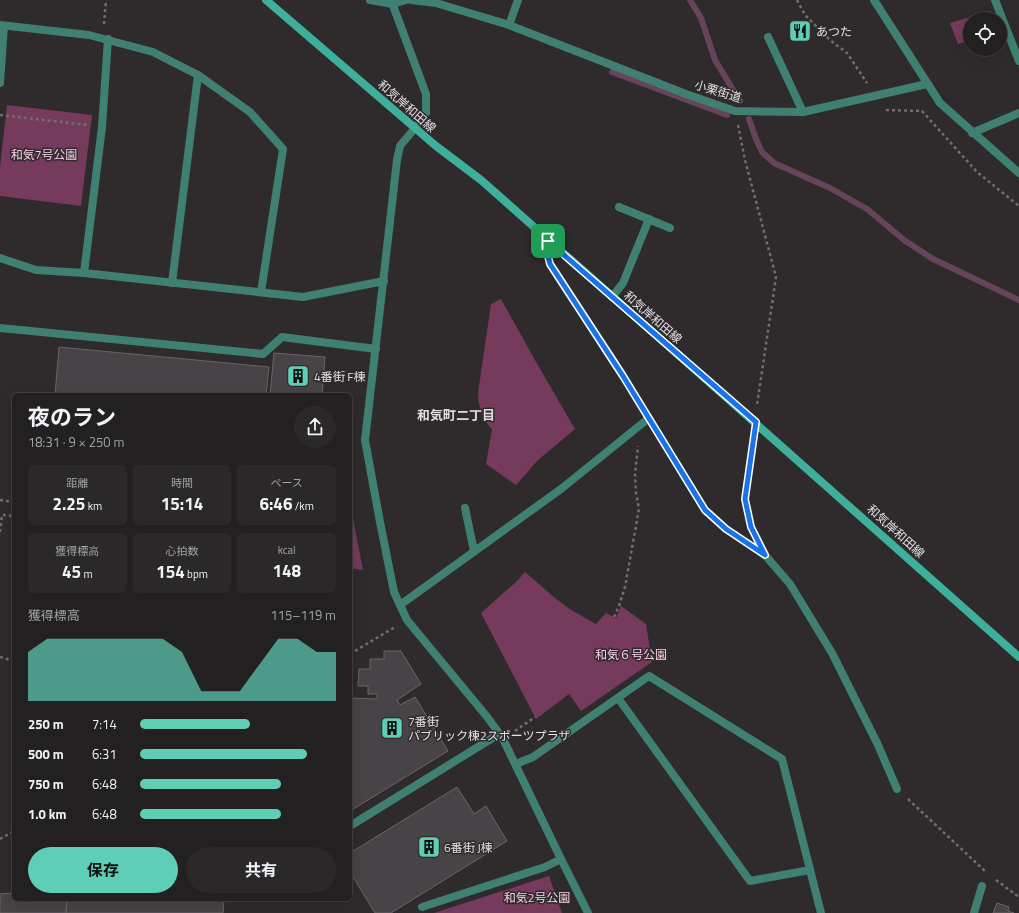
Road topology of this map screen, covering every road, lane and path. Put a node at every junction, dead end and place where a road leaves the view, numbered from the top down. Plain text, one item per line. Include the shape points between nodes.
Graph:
1 (106, 0) edge
2 (266, 0) edge
3 (370, 0) edge
4 (406, 0) edge
5 (411, 0) edge
6 (518, 0) edge
7 (874, 0) edge
8 (995, 0) edge
9 (436, 1) edge
10 (392, 2) edge
11 (509, 25) junction
12 (2, 26) edge
13 (768, 37) dead end
14 (105, 39) junction
15 (1019, 61) edge
16 (198, 75) junction
17 (0, 83) edge
18 (927, 84) junction
19 (735, 111) junction
20 (803, 112) junction
21 (1019, 113) edge
22 (0, 115) edge
23 (102, 127) junction
24 (415, 128) junction
25 (972, 133) junction
26 (1019, 173) edge
27 (619, 207) dead end
28 (649, 219) junction
29 (670, 228) dead end
30 (548, 241) junction
31 (0, 258) edge
32 (84, 273) junction
33 (384, 281) junction
34 (172, 283) junction
35 (261, 292) junction
36 (612, 297) junction
37 (0, 328) edge
38 (376, 349) junction
39 (757, 406) dead end
40 (649, 418) junction
41 (756, 422) junction
42 (638, 445) dead end
43 (0, 500) edge
44 (12, 502) edge
45 (465, 508) dead end
46 (12, 516) edge
47 (0, 521) edge
48 (0, 532) edge
49 (474, 552) junction
50 (765, 555) junction
51 (400, 605) junction
52 (614, 617) dead end
53 (407, 620) junction
54 (352, 653) edge
55 (0, 657) edge
56 (1019, 657) edge
57 (12, 660) edge
58 (618, 698) junction
59 (535, 717) dead end
60 (501, 736) junction
61 (516, 764) junction
62 (897, 789) joint
63 (352, 825) edge
64 (12, 832) edge
65 (0, 839) edge
66 (561, 859) junction
67 (810, 870) junction
68 (982, 886) dead end
69 (1019, 897) edge
70 (422, 907) dead end
71 (588, 913) edge
72 (821, 913) edge
73 (974, 913) edge

1 - 14 path
2 - 24 main road, 和気岸和田線
3 - 10 street
4 - 10 street
5 - 9 street, 小栗街道
6 - 11 street
7 - 18 street
8 - 15 street
9 - 11 street, 小栗街道
10 - 24 street via 426,94 426,114
11 - 19 street, 小栗街道
12 - 14 street
12 - 17 street
13 - 20 street
14 - 16 street via 153,52
14 - 23 street
16 - 34 street
16 - 35 street via 250,112 283,149
18 - 20 street, 小栗街道
18 - 25 street via 940,103
19 - 20 street, 小栗街道
19 - 39 path via 745,160 776,277
21 - 25 street
22 - 23 path
23 - 32 street
24 - 30 main road, 和気岸和田線 via 481,180
24 - 33 street via 400,146 397,160
25 - 26 street
27 - 28 street
28 - 29 street
28 - 36 street via 623,283
30 - 36 main road, 和気岸和田線
30 - 40 street via 550,264
31 - 32 street via 36,270
32 - 34 street
33 - 35 street via 303,297
33 - 38 street
34 - 35 street
36 - 41 main road, 和気岸和田線
37 - 38 street via 263,354 282,337
38 - 51 street via 365,440 394,592
40 - 49 street via 561,489
40 - 50 street via 705,510 726,529
41 - 50 path via 745,499 751,527
41 - 56 main road, 和気岸和田線
42 - 52 path via 635,474 639,509 624,587
43 - 44 path
45 - 49 street
46 - 47 path via 2,515
47 - 48 path
49 - 51 street
50 - 62 street via 790,584 832,653
51 - 53 street
53 - 54 path
53 - 60 street
55 - 57 path
58 - 61 street via 533,757
58 - 67 street via 750,881
58 - 67 street via 649,676 782,759
59 - 60 path
60 - 61 street
60 - 63 street
61 - 66 street
62 - 69 path via 997,881
64 - 65 path
66 - 70 street via 545,867
66 - 71 street
67 - 72 street
68 - 73 street

